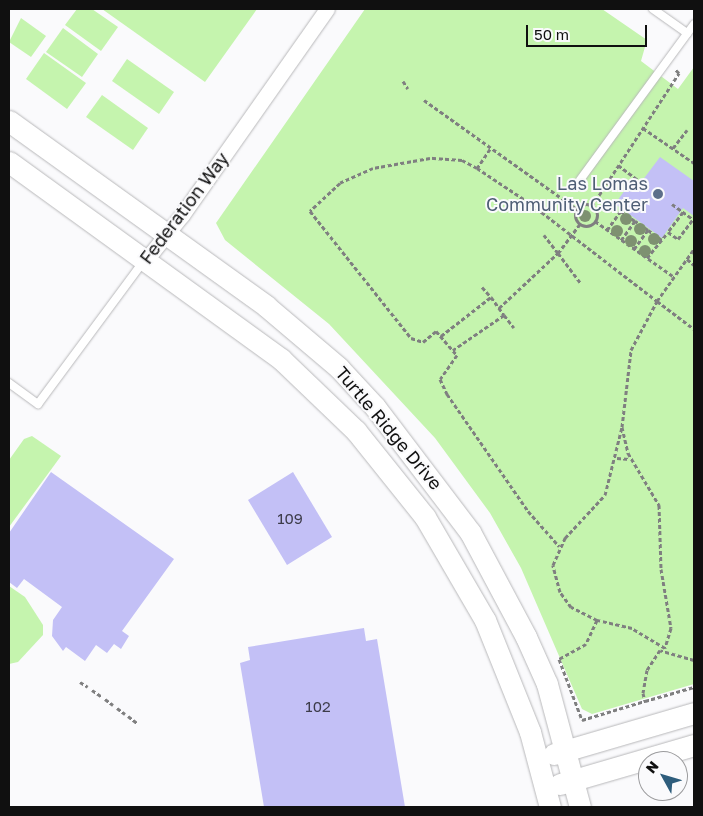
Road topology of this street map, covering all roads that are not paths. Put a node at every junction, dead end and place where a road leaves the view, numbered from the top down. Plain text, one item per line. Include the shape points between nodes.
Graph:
1 (326, 9) edge
2 (653, 9) edge
3 (694, 24) edge
4 (687, 33) junction
5 (9, 121) edge
6 (9, 162) edge
7 (580, 180) dead end
8 (168, 233) junction
9 (145, 261) junction
10 (9, 383) edge
11 (694, 713) edge
12 (694, 745) edge
13 (566, 751) junction
14 (539, 758) junction
15 (574, 780) junction
16 (549, 797) edge
17 (580, 807) edge

1 - 8 street, Federation Way
2 - 4 lane
3 - 4 lane
4 - 7 lane
5 - 8 street, Turtle Ridge Drive
6 - 9 street, Turtle Ridge Drive
8 - 9 street, Federation Way
8 - 13 street, Turtle Ridge Drive via 266,306 339,368 441,489 526,637 547,684
9 - 10 lane, Federation Way via 38,404
9 - 14 street, Turtle Ridge Drive via 310,384 391,473 456,564 485,620
11 - 13 street
12 - 15 street
13 - 14 street
13 - 15 street, Turtle Ridge Drive
14 - 16 street, Turtle Ridge Drive
15 - 16 street
15 - 17 street, Turtle Ridge Drive

